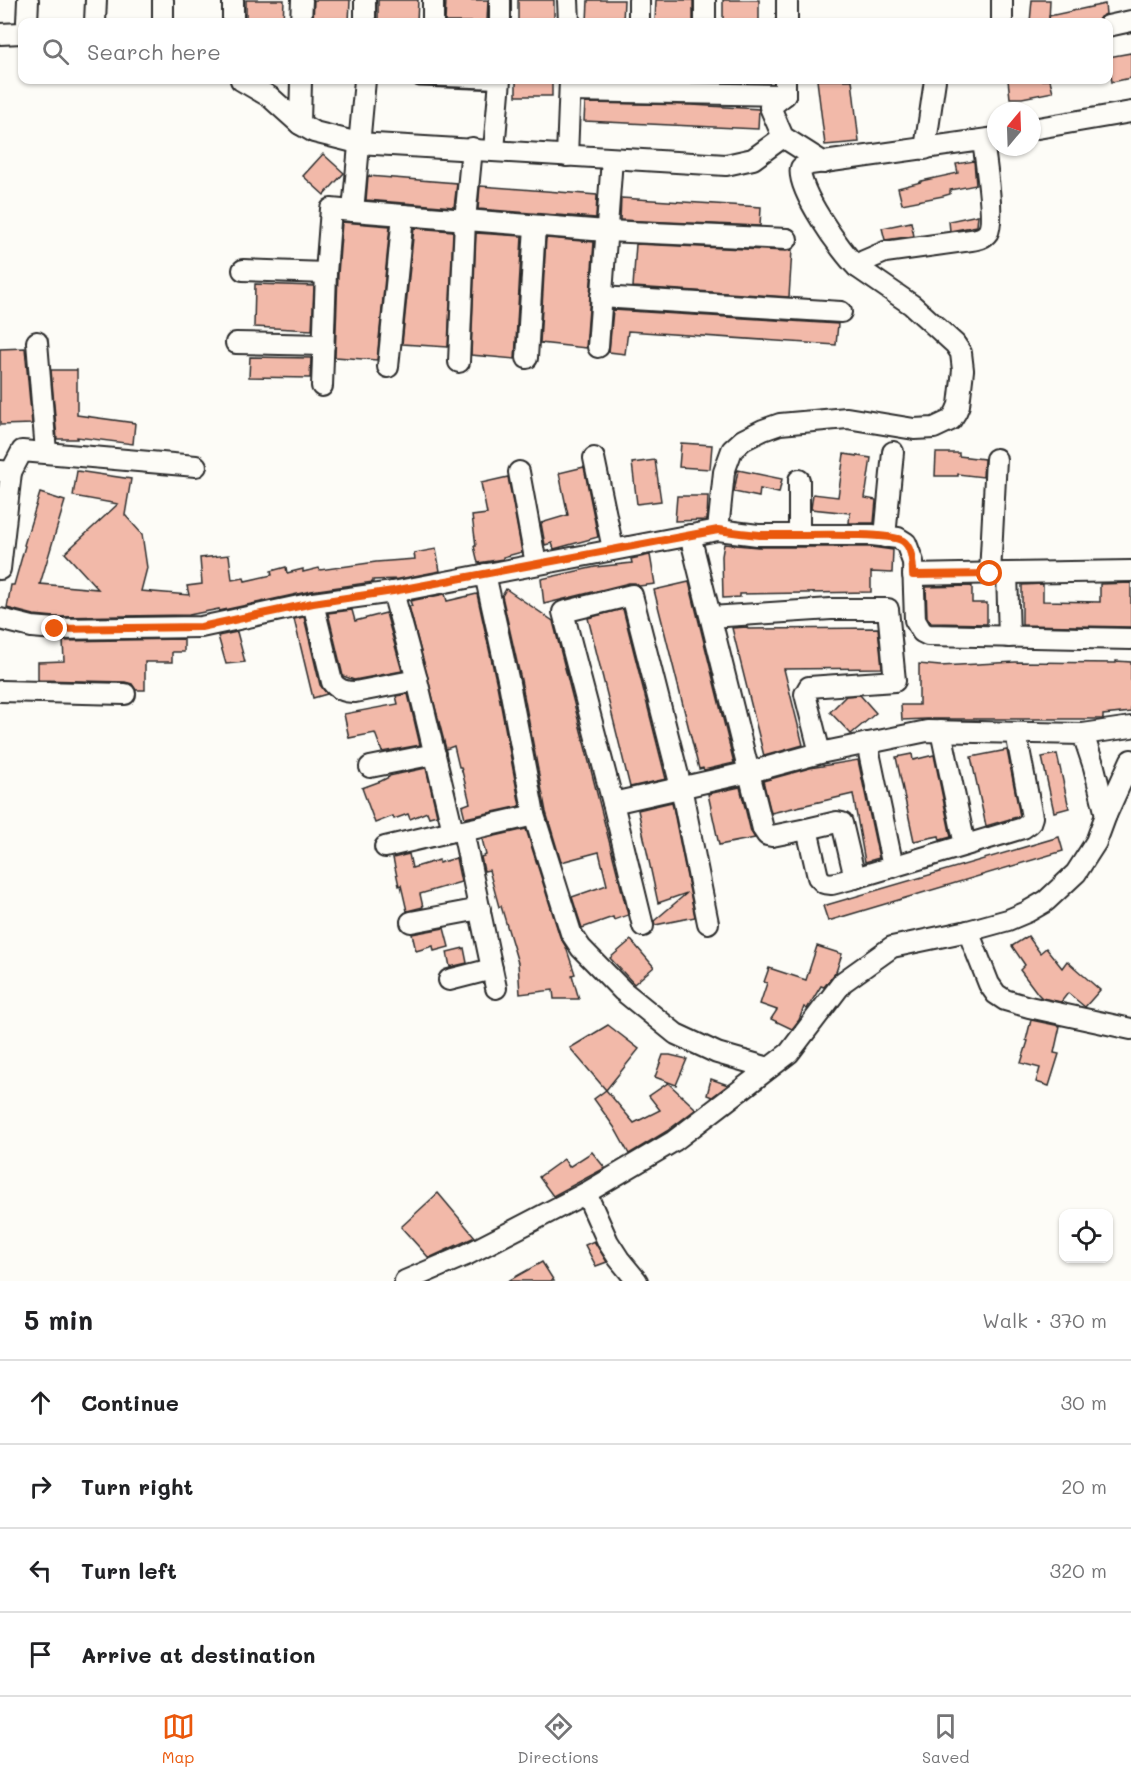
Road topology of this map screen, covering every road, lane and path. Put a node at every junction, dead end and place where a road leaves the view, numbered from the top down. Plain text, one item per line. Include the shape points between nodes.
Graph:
1 (28, 0) edge
2 (96, 0) edge
3 (164, 0) edge
4 (233, 0) edge
5 (302, 0) edge
6 (365, 0) edge
7 (434, 0) edge
8 (500, 0) edge
9 (568, 0) edge
10 (639, 0) edge
11 (705, 0) edge
12 (787, 0) edge
13 (1002, 0) edge
14 (27, 18) edge
15 (95, 18) edge
16 (163, 18) edge
17 (233, 18) edge
18 (301, 18) edge
19 (365, 18) edge
20 (433, 18) edge
21 (500, 18) edge
22 (569, 18) edge
23 (639, 18) edge
24 (705, 18) edge
25 (786, 18) edge
26 (1002, 18) edge
27 (1131, 21) edge
28 (1113, 25) edge
29 (18, 33) edge
30 (0, 34) edge
31 (247, 84) edge
32 (301, 84) edge
33 (365, 84) edge
34 (500, 84) edge
35 (934, 84) edge
36 (571, 85) edge
37 (640, 86) edge
38 (705, 87) edge
39 (785, 87) edge
40 (1131, 112) edge
41 (300, 124) junction
42 (1041, 127) edge
43 (783, 137) junction
44 (987, 139) edge
45 (358, 143) junction
46 (472, 148) junction
47 (925, 149) junction
48 (494, 150) junction
49 (567, 156) junction
50 (990, 156) edge
51 (612, 159) junction
52 (824, 163) junction
53 (353, 211) junction
54 (403, 215) junction
55 (465, 220) junction
56 (535, 225) junction
57 (606, 231) junction
58 (787, 239) dead end
59 (857, 267) junction
60 (243, 270) dead end
61 (326, 273) junction
62 (601, 297) junction
63 (842, 312) dead end
64 (37, 342) dead end
65 (236, 343) dead end
66 (324, 345) junction
67 (598, 347) dead end
68 (527, 358) dead end
69 (459, 362) dead end
70 (388, 367) dead end
71 (322, 386) dead end
72 (46, 452) junction
73 (893, 452) dead end
74 (594, 458) dead end
75 (996, 459) dead end
76 (196, 466) dead end
77 (6, 472) edge
78 (519, 472) dead end
79 (800, 480) dead end
80 (718, 530) junction
81 (690, 535) junction
82 (799, 535) junction
83 (885, 537) junction
84 (613, 549) junction
85 (536, 564) junction
86 (0, 569) edge
87 (1131, 571) edge
88 (999, 573) junction
89 (484, 574) junction
90 (913, 575) junction
91 (393, 591) junction
92 (313, 603) junction
93 (711, 617) junction
94 (0, 619) edge
95 (1009, 637) junction
96 (1131, 639) edge
97 (417, 681) junction
98 (0, 691) edge
99 (124, 694) dead end
100 (1131, 727) edge
101 (941, 731) junction
102 (1016, 733) junction
103 (1083, 734) junction
104 (867, 743) junction
105 (820, 753) junction
106 (435, 754) junction
107 (1131, 760) edge
108 (370, 767) dead end
109 (750, 772) junction
110 (681, 787) junction
111 (613, 803) junction
112 (534, 815) junction
113 (1106, 815) junction
114 (807, 829) junction
115 (458, 831) junction
116 (965, 845) junction
117 (385, 846) dead end
118 (893, 867) junction
119 (855, 878) junction
120 (480, 909) junction
121 (411, 922) dead end
122 (708, 923) dead end
123 (643, 926) dead end
124 (968, 931) junction
125 (449, 980) dead end
126 (1131, 1029) edge
127 (769, 1068) junction
128 (586, 1193) junction
129 (405, 1281) edge
130 (637, 1281) edge

1 - 14 street
2 - 15 street
3 - 16 street
4 - 17 street
5 - 18 street
6 - 19 street
7 - 20 street
8 - 21 street
9 - 22 street
10 - 23 street
11 - 24 street
12 - 25 street
13 - 26 street
27 - 28 street
29 - 30 street
31 - 41 street
32 - 41 street
33 - 45 street
34 - 48 street
35 - 47 street
36 - 37 street
36 - 49 street
37 - 38 street
38 - 39 street
39 - 43 street via 770,107
40 - 42 street
41 - 45 street via 314,132
43 - 51 street via 753,159 726,165
43 - 52 street
44 - 47 street
45 - 46 street
45 - 53 street
46 - 48 street
46 - 55 street
47 - 52 street
48 - 49 street
49 - 51 street
50 - 59 street via 988,233 971,240 885,252
51 - 57 street
52 - 59 street via 803,166 800,176 818,216
53 - 54 street
53 - 61 street via 331,209
54 - 55 street
54 - 70 street
55 - 56 street
55 - 69 street
56 - 57 street
56 - 68 street
57 - 58 street
57 - 62 street
59 - 80 street via 912,305 955,344 961,353 963,370 956,412 951,420 934,428 914,429 847,418 780,424 762,430 732,450 724,472
60 - 61 street
61 - 66 street
62 - 63 street
62 - 67 street
64 - 72 street
65 - 66 street
66 - 71 street
72 - 76 street
72 - 77 street via 22,451
73 - 83 street
74 - 84 street
75 - 88 street
77 - 86 street
78 - 85 street
79 - 82 street
80 - 81 street
80 - 82 street
81 - 84 street
81 - 93 street
82 - 83 street
83 - 90 street via 906,543
84 - 85 street
85 - 89 street
87 - 88 street
88 - 90 street
88 - 95 street
89 - 91 street
89 - 112 street
90 - 95 street via 914,614 922,632
91 - 92 street
91 - 97 street
92 - 94 street via 201,627 55,629
92 - 97 street via 332,681 338,688 355,692
93 - 105 street via 818,609 888,609 895,681 809,687 805,694
93 - 109 street
95 - 96 street
97 - 106 street
98 - 99 street
100 - 103 street
101 - 102 street
101 - 104 street
101 - 116 street
102 - 103 street
102 - 116 street via 1030,823
103 - 113 street
104 - 105 street
104 - 118 street
105 - 109 street
106 - 108 street
106 - 115 street
107 - 113 street
109 - 110 street
109 - 114 street via 767,835
110 - 111 street
110 - 111 street via 632,595 598,603 563,612
110 - 122 street
111 - 123 street
112 - 115 street
112 - 127 street via 571,933 580,948 623,991 676,1034 717,1053
113 - 124 street via 1096,842 1076,873 1046,902 1008,920
114 - 119 street via 820,880 828,884
114 - 119 street via 842,824
115 - 117 street
115 - 120 street
116 - 118 street
118 - 119 street
120 - 121 street
120 - 125 street via 494,979
124 - 126 street via 989,984 1005,1000
124 - 127 street via 892,947 843,982 789,1053
127 - 128 street via 674,1141
128 - 129 street via 466,1255
128 - 130 street via 608,1242

